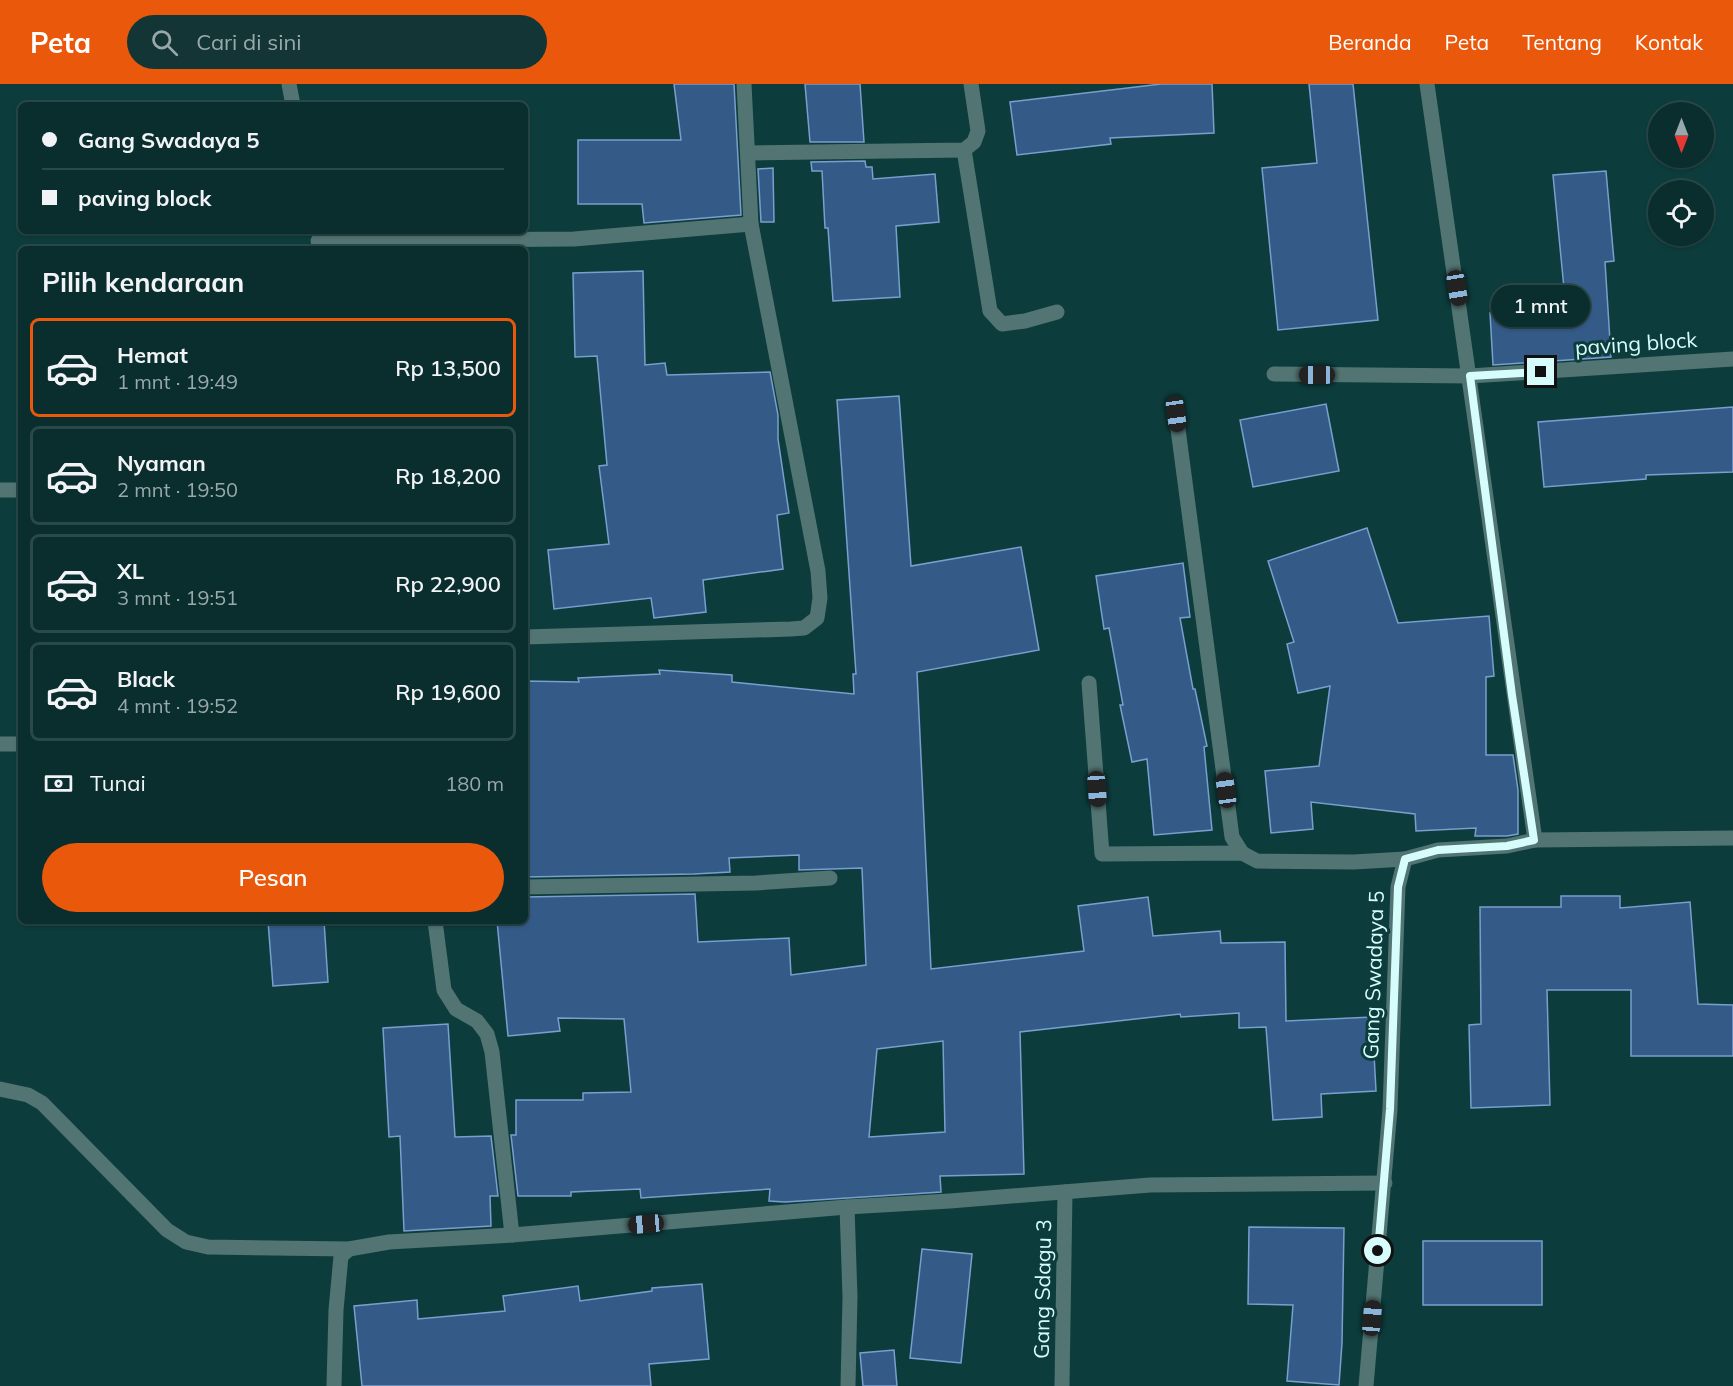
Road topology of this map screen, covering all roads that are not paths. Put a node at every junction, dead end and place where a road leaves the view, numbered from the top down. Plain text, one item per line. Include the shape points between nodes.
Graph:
1 (289, 84) edge
2 (744, 84) edge
3 (971, 84) edge
4 (1427, 84) edge
5 (292, 102) edge
6 (964, 150) junction
7 (748, 153) junction
8 (751, 224) junction
9 (318, 240) edge
10 (1057, 312) dead end
11 (1733, 359) edge
12 (1274, 374) dead end
13 (1470, 376) junction
14 (1176, 414) dead end
15 (0, 490) edge
16 (18, 490) edge
17 (528, 637) edge
18 (1089, 683) dead end
19 (0, 744) edge
20 (18, 744) edge
21 (1733, 838) edge
22 (1534, 840) junction
23 (1242, 853) junction
24 (1405, 859) junction
25 (830, 878) dead end
26 (528, 887) edge
27 (435, 924) edge
28 (0, 1089) edge
29 (1385, 1183) junction
30 (1065, 1192) junction
31 (847, 1207) junction
32 (512, 1235) junction
33 (349, 1249) junction
34 (334, 1386) edge
35 (848, 1386) edge
36 (1062, 1386) edge
37 (1366, 1386) edge

1 - 5 street
2 - 7 street
3 - 6 street via 978,131 974,142
4 - 13 street
6 - 7 street
6 - 10 street via 990,311 1002,324
7 - 8 street
8 - 9 street via 574,239
8 - 17 street via 818,571 817,618 804,628 791,629
11 - 13 street, paving block
12 - 13 street, paving block
13 - 22 street
14 - 23 street via 1232,837
15 - 16 street
18 - 23 street via 1102,854
19 - 20 street
21 - 22 street
22 - 24 street via 1507,846 1438,850
23 - 24 street via 1257,861
24 - 29 street, Gang Swadaya 5 via 1398,887
25 - 26 street
27 - 32 street via 444,990 456,1009 477,1021 487,1034 492,1052
28 - 33 street via 28,1095 42,1103 167,1230 186,1242 208,1247
29 - 30 street via 1150,1185
29 - 37 street, Gang Swadaya 5
30 - 31 street
30 - 36 street, Gang Sdagu 3
31 - 32 street
31 - 35 street
32 - 33 street via 389,1242
33 - 34 street via 341,1257

